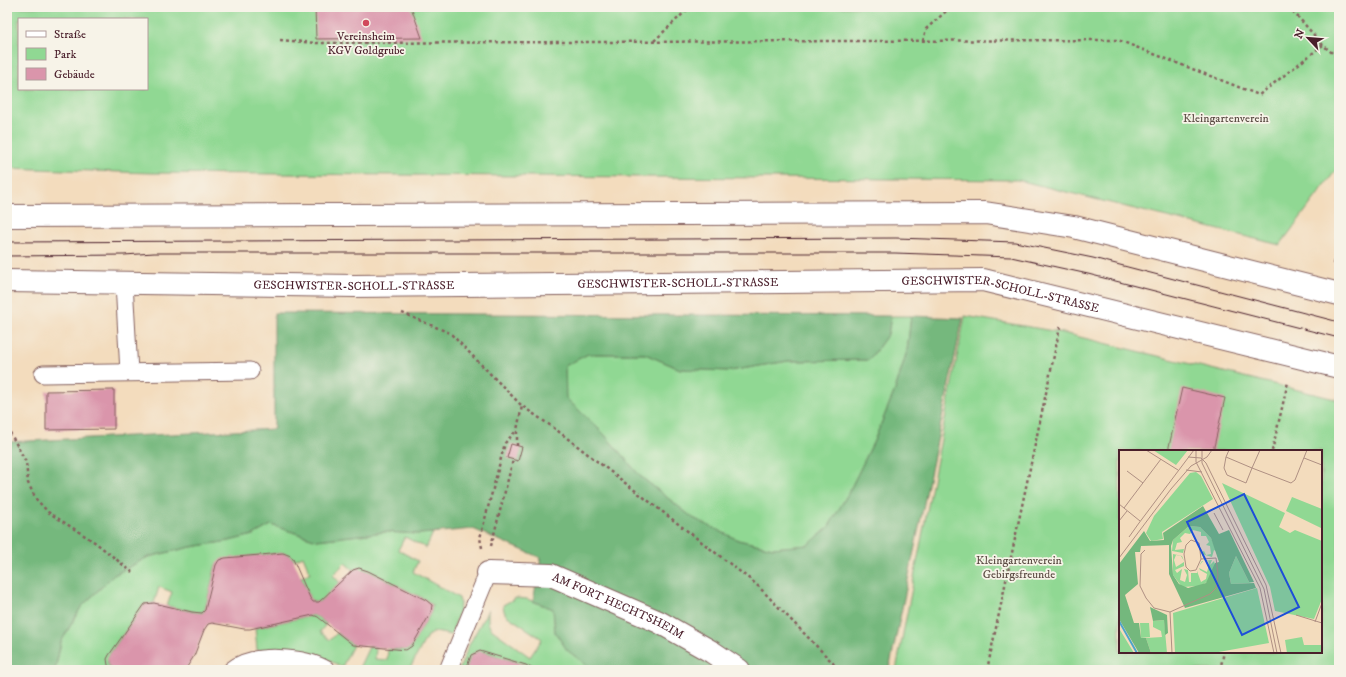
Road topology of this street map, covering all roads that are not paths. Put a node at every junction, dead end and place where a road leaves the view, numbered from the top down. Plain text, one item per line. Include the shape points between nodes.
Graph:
1 (7, 216) edge
2 (7, 281) edge
3 (124, 283) junction
4 (1339, 294) edge
5 (1339, 368) edge
6 (250, 371) dead end
7 (129, 372) junction
8 (43, 374) dead end
9 (488, 573) joint
10 (232, 670) edge
11 (327, 670) edge
12 (448, 670) edge
13 (739, 670) edge

1 - 4 main road via 985,213 1074,227
2 - 3 main road, GESCHWISTER-SCHOLL-STRASSE
3 - 5 main road, GESCHWISTER-SCHOLL-STRASSE via 354,286 983,280
3 - 7 lane
6 - 7 lane
7 - 8 lane
9 - 12 lane
9 - 13 main road, AM FORT HECHTSHEIM via 551,574 659,622
10 - 11 lane via 248,661 261,659 300,661

